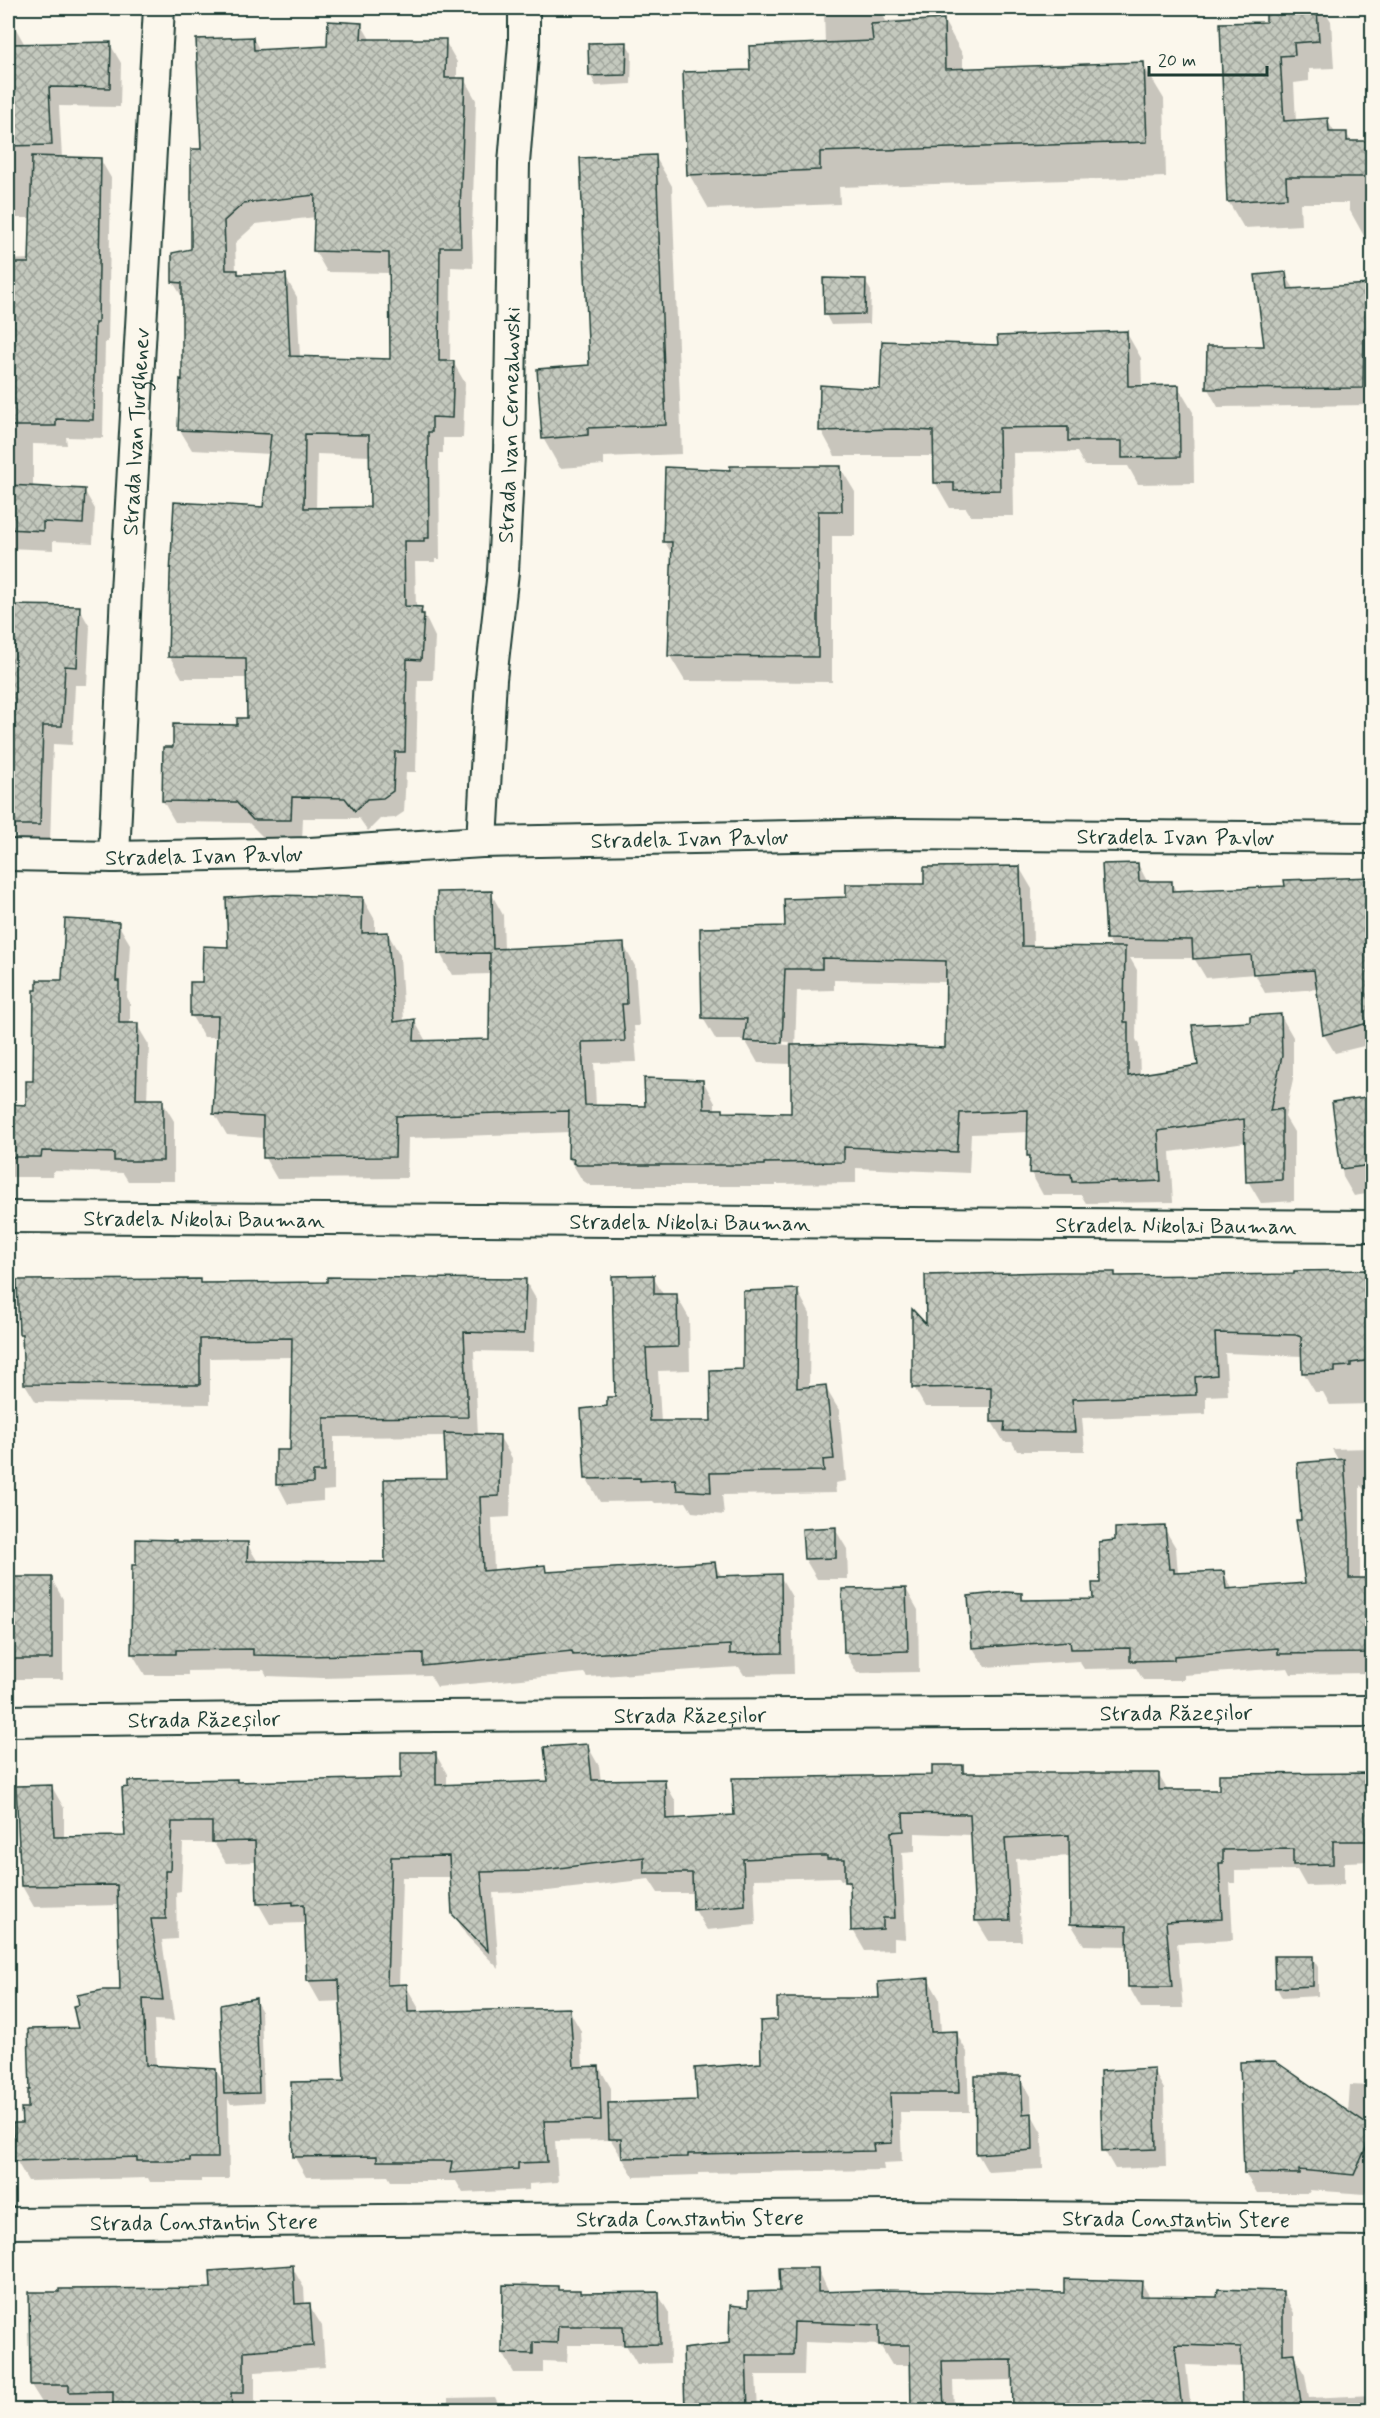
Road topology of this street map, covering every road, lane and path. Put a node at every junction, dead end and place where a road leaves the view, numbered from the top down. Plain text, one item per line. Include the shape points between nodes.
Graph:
1 (159, 8) edge
2 (524, 8) edge
3 (1372, 838) edge
4 (482, 842) junction
5 (8, 855) edge
6 (114, 856) junction
7 (8, 1217) edge
8 (1372, 1226) edge
9 (1372, 1711) edge
10 (8, 1721) edge
11 (1372, 2220) edge
12 (8, 2223) edge

1 - 6 street, Strada Ivan Turghenev
2 - 4 street, Strada Ivan Cerneahovski via 514,163 504,560 491,679
3 - 4 street, Stradela Ivan Pavlov via 896,834
4 - 6 street, Stradela Ivan Pavlov via 310,853
5 - 6 street, Stradela Ivan Pavlov
7 - 8 street, Stradela Nikolai Bauman
9 - 10 street, Strada Răzeșilor
11 - 12 street, Strada Constantin Stere via 892,2216

